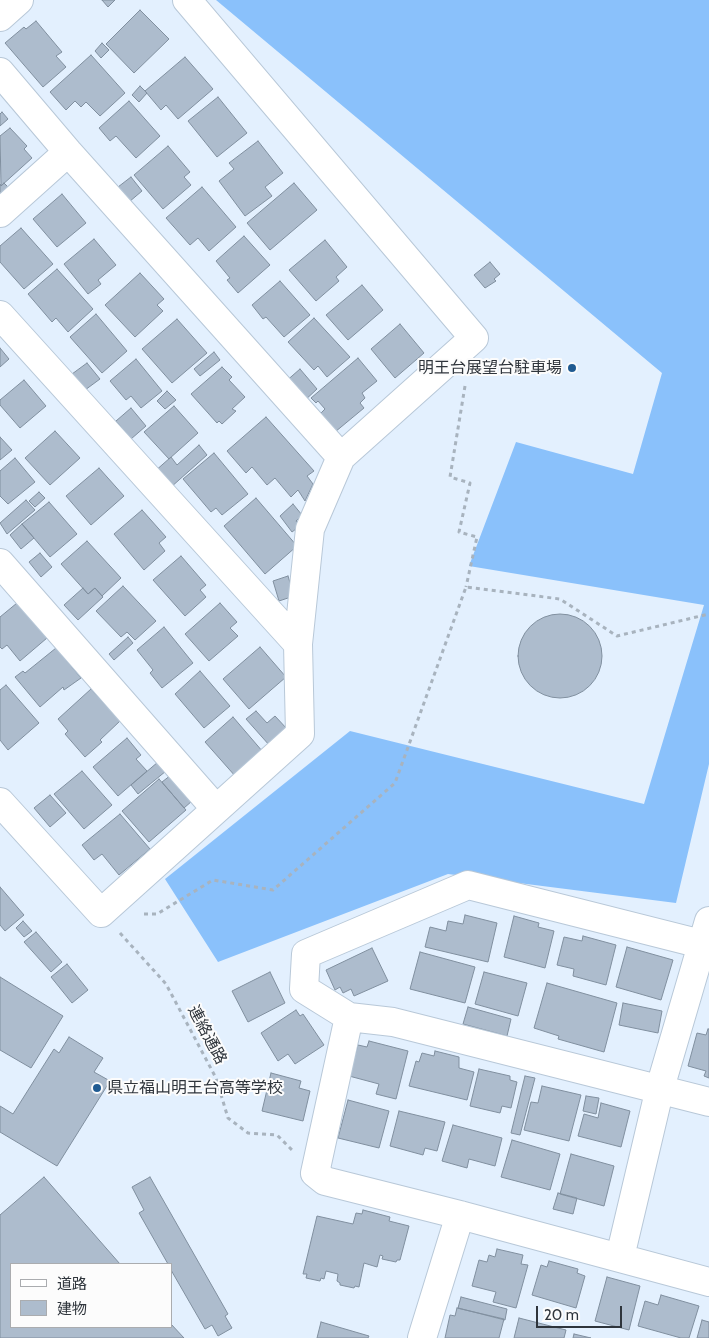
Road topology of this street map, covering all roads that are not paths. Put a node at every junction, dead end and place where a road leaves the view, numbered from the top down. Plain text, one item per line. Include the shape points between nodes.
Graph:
1 (19, 0) edge
2 (187, 0) edge
3 (0, 17) edge
4 (0, 72) edge
5 (68, 152) junction
6 (0, 213) edge
7 (0, 315) edge
8 (341, 457) junction
9 (0, 563) edge
10 (298, 644) junction
11 (0, 802) edge
12 (216, 809) junction
13 (707, 937) edge
14 (350, 1017) junction
15 (660, 1088) junction
16 (709, 1102) edge
17 (460, 1215) junction
18 (620, 1257) junction
19 (709, 1282) edge
20 (422, 1338) edge

1 - 3 street
2 - 8 street via 474,338
4 - 5 street
5 - 6 street
5 - 8 street
7 - 10 street
8 - 10 street via 310,529
9 - 12 street
10 - 12 street via 300,734
11 - 12 street via 101,912
13 - 14 street via 468,885 306,954 304,989
13 - 15 street
14 - 15 street via 392,1022
14 - 17 street via 315,1173 325,1181
15 - 16 street
15 - 18 street
17 - 18 street
17 - 20 street
18 - 19 street

